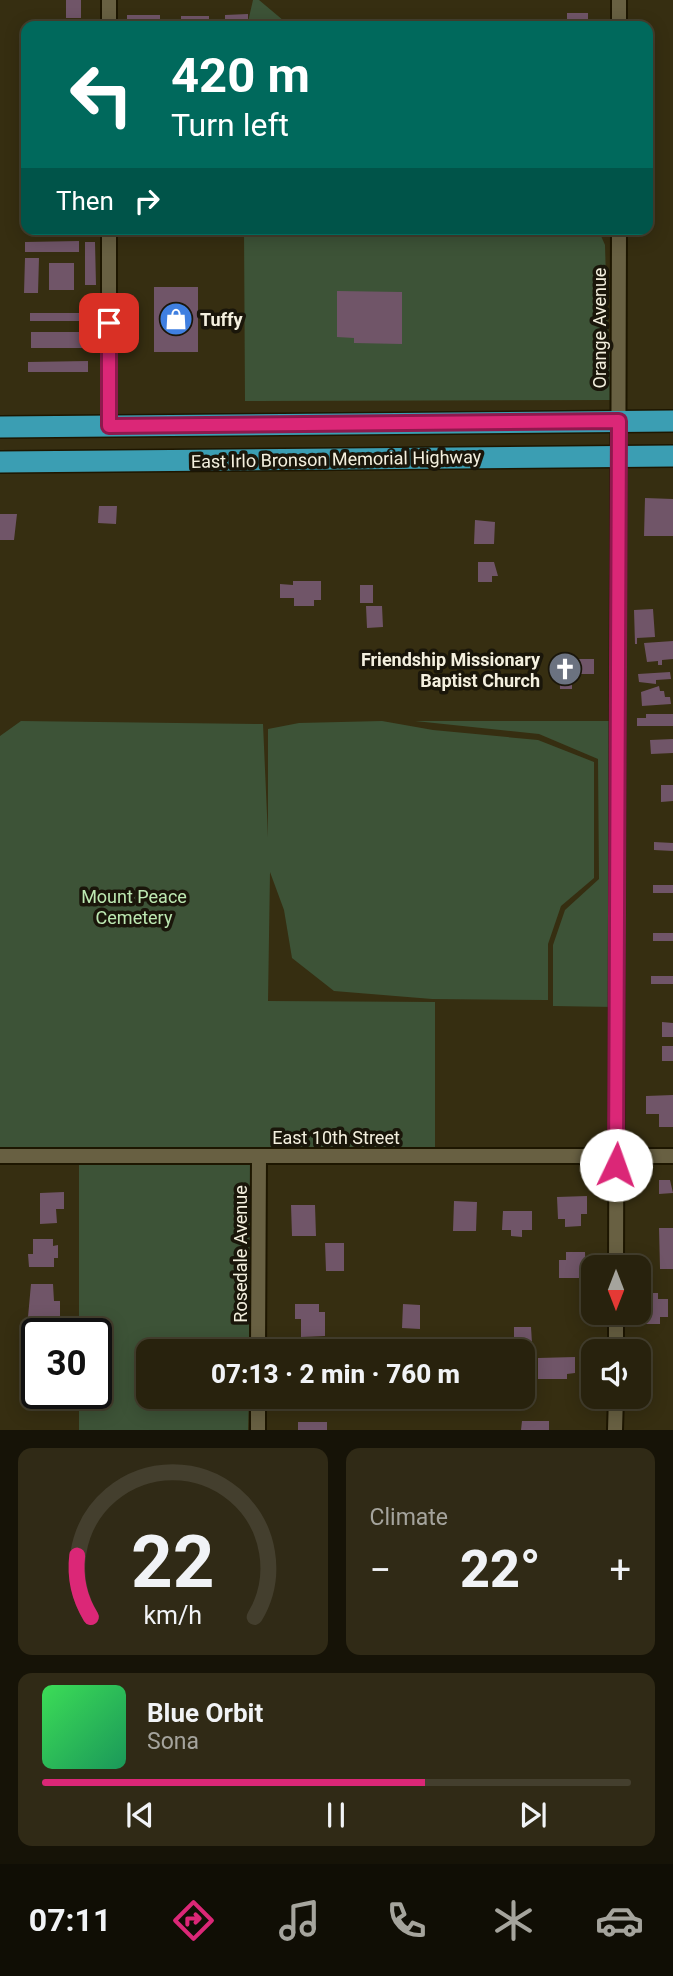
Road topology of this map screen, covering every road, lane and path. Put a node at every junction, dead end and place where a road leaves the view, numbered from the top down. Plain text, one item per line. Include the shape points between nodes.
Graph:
1 (108, 0) edge
2 (619, 0) edge
3 (109, 21) edge
4 (619, 21) edge
5 (109, 235) edge
6 (619, 235) edge
7 (619, 421) junction
8 (673, 421) edge
9 (109, 426) junction
10 (0, 427) edge
11 (618, 456) junction
12 (673, 456) edge
13 (0, 463) edge
14 (0, 1156) edge
15 (616, 1156) junction
16 (673, 1156) edge
17 (259, 1157) junction
18 (616, 1255) edge
19 (258, 1339) edge
20 (258, 1409) edge
21 (615, 1409) edge
22 (258, 1430) edge
23 (615, 1430) edge

1 - 3 street
2 - 4 street
5 - 9 street
6 - 7 street, Orange Avenue
7 - 8 highway, East Irlo Bronson Memorial Highway
7 - 9 highway, East Irlo Bronson Memorial Highway
7 - 11 street, Orange Avenue
9 - 10 highway, East Irlo Bronson Memorial Highway
11 - 12 highway, East Irlo Bronson Memorial Highway
11 - 13 highway, East Irlo Bronson Memorial Highway
11 - 15 street, Orange Avenue
14 - 17 street, East 10th Street
15 - 16 street, East 10th Street
15 - 17 street, East 10th Street
15 - 18 street, Orange Avenue
17 - 19 street, Rosedale Avenue
20 - 22 street
21 - 23 street

